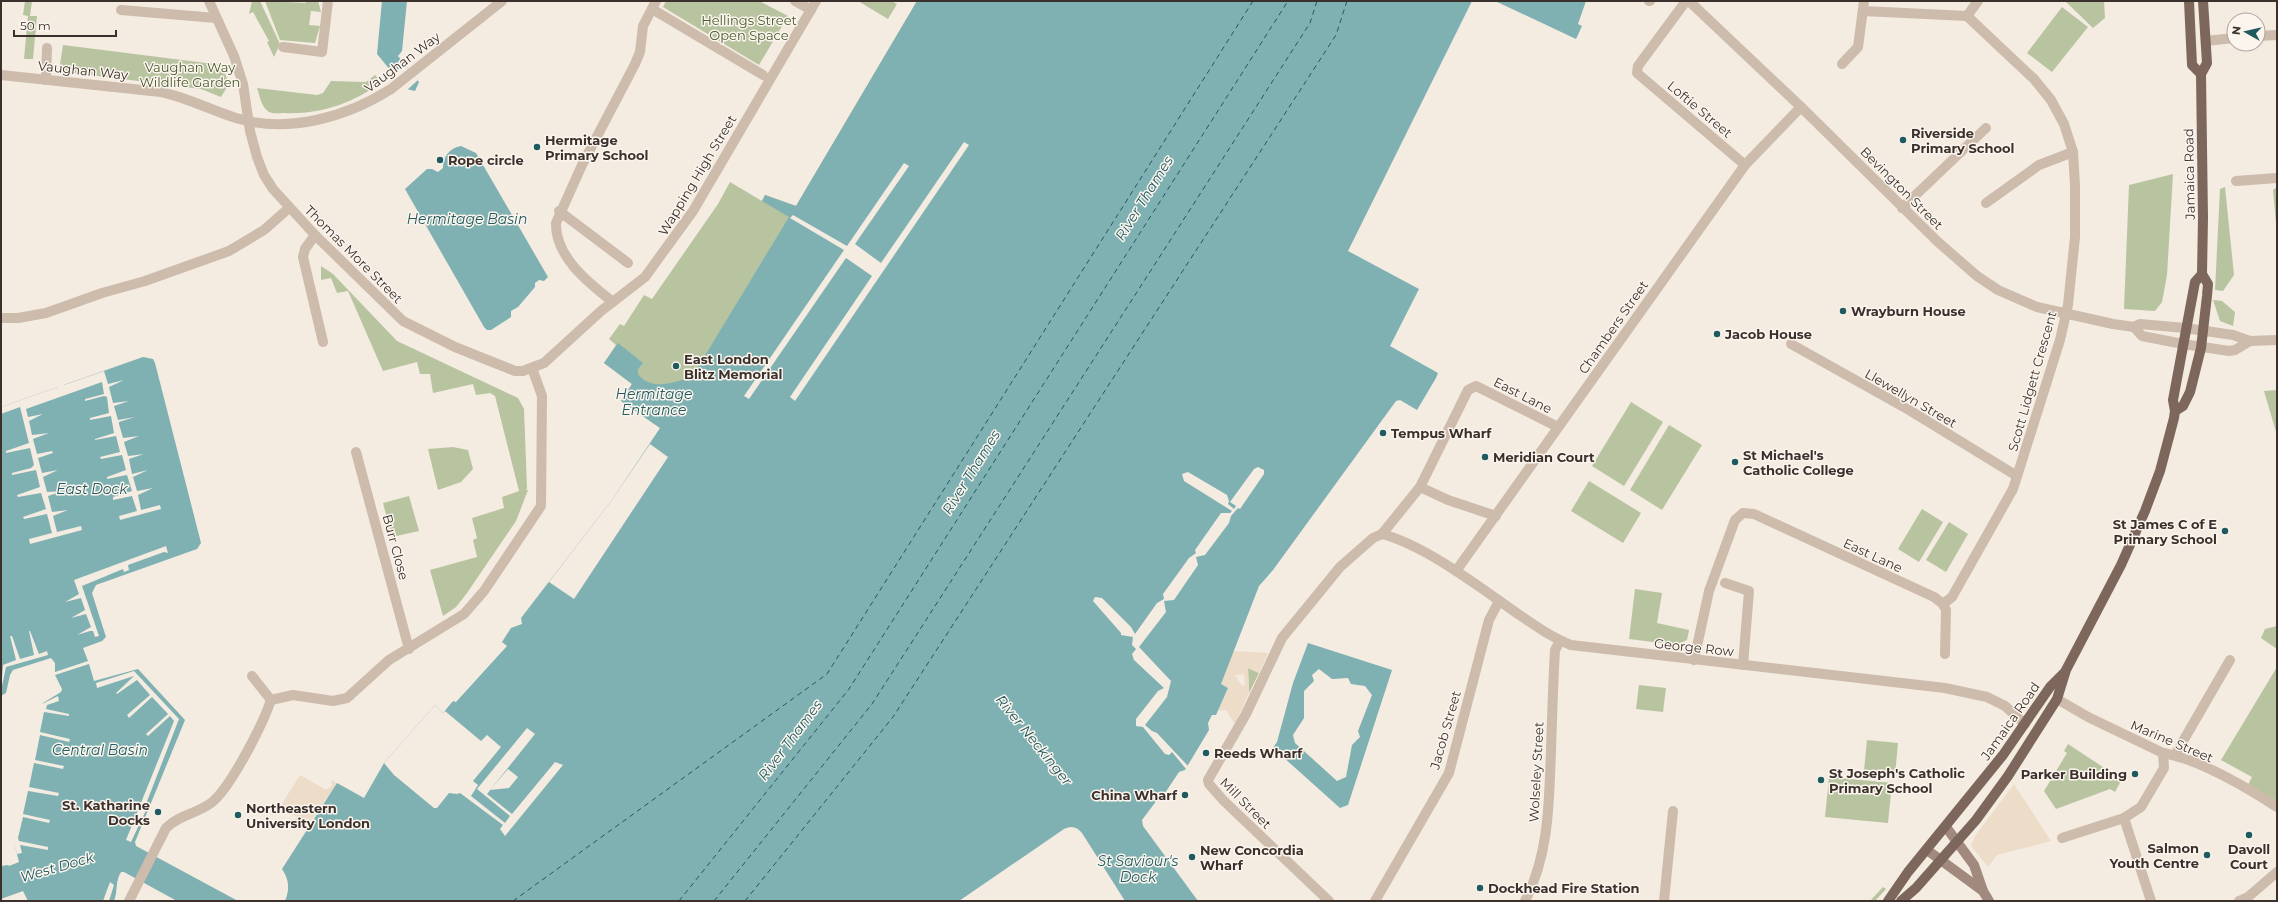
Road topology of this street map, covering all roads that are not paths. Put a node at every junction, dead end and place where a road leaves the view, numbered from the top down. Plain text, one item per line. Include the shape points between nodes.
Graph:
1 (209, 1) edge
2 (328, 1) edge
3 (502, 1) edge
4 (795, 1) edge
5 (1686, 1) edge
6 (1689, 1) edge
7 (1978, 1) edge
8 (2189, 1) edge
9 (2203, 1) edge
10 (654, 5) edge
11 (814, 5) edge
12 (1863, 6) edge
13 (121, 10) dead end
14 (1967, 16) junction
15 (216, 18) junction
16 (2277, 35) edge
17 (2266, 36) edge
18 (2226, 39) edge
19 (2206, 41) junction
20 (283, 47) dead end
21 (47, 48) dead end
22 (1842, 64) dead end
23 (2201, 74) junction
24 (1, 75) edge
25 (763, 75) dead end
26 (46, 80) junction
27 (1801, 107) junction
28 (250, 122) junction
29 (1986, 128) dead end
30 (2072, 152) junction
31 (1745, 165) junction
32 (2277, 178) edge
33 (2236, 181) dead end
34 (1986, 203) dead end
35 (289, 208) junction
36 (1902, 208) junction
37 (559, 211) junction
38 (315, 235) junction
39 (628, 263) dead end
40 (2202, 274) junction
41 (614, 302) junction
42 (2066, 314) junction
43 (1, 318) edge
44 (2134, 327) junction
45 (2186, 328) junction
46 (2204, 329) junction
47 (2277, 340) edge
48 (2250, 341) junction
49 (323, 342) dead end
50 (1791, 344) dead end
51 (2183, 344) junction
52 (2201, 348) junction
53 (532, 368) junction
54 (2175, 411) junction
55 (1558, 427) junction
56 (356, 452) dead end
57 (2017, 476) junction
58 (1420, 487) junction
59 (1496, 516) junction
60 (1382, 534) junction
61 (1456, 571) junction
62 (1725, 583) dead end
63 (1499, 601) junction
64 (1943, 604) junction
65 (1560, 641) junction
66 (409, 649) junction
67 (1945, 654) dead end
68 (1694, 660) junction
69 (2230, 660) dead end
70 (1743, 665) junction
71 (2066, 670) junction
72 (252, 676) dead end
73 (2057, 699) junction
74 (271, 700) junction
75 (2025, 724) junction
76 (2163, 753) junction
77 (2175, 755) junction
78 (2277, 807) edge
79 (1673, 811) dead end
80 (2124, 818) junction
81 (1946, 827) junction
82 (2062, 838) dead end
83 (1957, 841) junction
84 (1927, 850) junction
85 (1941, 861) junction
86 (2277, 872) edge
87 (1983, 891) junction
88 (129, 901) edge
89 (1329, 901) edge
90 (1375, 901) edge
91 (1525, 901) edge
92 (1664, 901) edge
93 (1888, 901) edge
94 (1901, 901) edge
95 (1990, 901) edge
96 (2151, 901) edge
97 (2238, 901) edge

1 - 15 street
2 - 20 street via 322,52
3 - 28 street, Vaughan Way via 392,89 372,102 338,115 284,125
4 - 11 street
5 - 31 street, Loftie Street via 1638,66 1637,73
6 - 27 street, Bevington Street
7 - 14 street
8 - 23 main road, Jamaica Road via 2192,65
9 - 19 main road, Jamaica Road
10 - 25 street
10 - 37 street via 643,26 640,52 635,64
11 - 41 street, Wapping High Street via 677,236 645,277
12 - 14 street
12 - 22 street via 1858,47
13 - 15 street
14 - 30 street, Scott Lidgett Crescent via 2025,69 2051,100 2064,124
15 - 28 street via 234,56
16 - 17 street
18 - 19 street
19 - 23 main road, Jamaica Road via 2207,63
21 - 26 street
23 - 40 main road, Jamaica Road via 2204,218
24 - 26 street, Vaughan Way
26 - 28 street, Vaughan Way via 161,92 184,97 220,113
27 - 31 street, Chambers Street
27 - 36 street, Bevington Street
28 - 35 street via 257,157 264,174
29 - 36 street
30 - 34 street via 2039,165
30 - 42 street, Scott Lidgett Crescent via 2075,237
31 - 55 street, Chambers Street
32 - 33 street
35 - 38 street, Thomas More Street
35 - 43 street, Thomas More Street via 264,230 229,251 46,313
36 - 42 street, Bevington Street via 1938,242 1998,290 2037,307
37 - 39 street
37 - 41 street via 555,233 558,242 580,274
38 - 49 street via 305,249 303,257
38 - 53 street, Thomas More Street via 403,321 507,370 523,371
40 - 45 main road, Jamaica Road via 2195,282
40 - 46 main road, Jamaica Road via 2208,286
41 - 53 street, Wapping High Street via 551,358
42 - 44 street, Bevington Street
42 - 57 street, Scott Lidgett Crescent via 2043,401
44 - 45 street, Bevington Street via 2140,324
44 - 51 street, Bevington Street via 2142,336
45 - 46 street, Bevington Street
45 - 51 main road, Jamaica Road
46 - 48 street, Bevington Street
46 - 52 main road, Jamaica Road
47 - 48 street
48 - 52 street, Bevington Street via 2235,350
50 - 57 street, Llewellyn Street via 1916,414
51 - 52 street, Bevington Street
51 - 54 main road, Jamaica Road via 2173,400
52 - 54 main road, Jamaica Road via 2190,392 2183,406
53 - 66 street via 542,396 541,506 464,614
54 - 71 main road, Jamaica Road via 2160,471 2144,512 2121,564
55 - 58 street, East Lane via 1476,386 1468,390
55 - 59 street, Chambers Street
56 - 66 street, Burr Close
57 - 64 street, Scott Lidgett Crescent via 2013,490 1952,597
58 - 59 street via 1448,500
58 - 60 street
59 - 61 street, Chambers Street
60 - 61 street, George Row via 1396,538
60 - 89 street, Mill Street via 1373,538 1340,567 1282,638 1246,714 1208,780 1216,793
61 - 63 street, George Row
62 - 70 street via 1749,591
63 - 65 street, George Row
63 - 90 street, Jacob Street via 1489,620 1449,773
64 - 67 street via 1947,617
64 - 68 street, East Lane via 1934,597 1754,514 1743,513 1736,520 1709,591
65 - 68 street, George Row via 1584,648
65 - 91 street, Wolseley Street via 1555,650 1550,801 1539,869
66 - 74 street via 389,660 347,698 333,701 294,696
68 - 70 street, George Row
69 - 77 street
70 - 75 street, George Row via 1945,688 1987,697 2005,706
71 - 73 main road, Jamaica Road
71 - 75 main road, Jamaica Road via 2050,687
72 - 74 street
73 - 76 street, Marine Street
73 - 83 main road, Jamaica Road via 2008,776
74 - 88 street via 262,724 219,795 203,808 174,820 166,828
75 - 81 main road, Jamaica Road via 2004,755
76 - 77 street, Marine Street
76 - 80 street via 2164,768 2141,807
77 - 78 street, Marine Street via 2241,784
79 - 92 street
80 - 82 street
80 - 96 street
81 - 83 main road
81 - 84 main road, Jamaica Road
83 - 85 main road, Jamaica Road
83 - 87 main road via 1974,865
84 - 85 main road
84 - 93 main road, Jamaica Road
85 - 87 main road
85 - 94 main road, Jamaica Road
86 - 97 street via 2248,897
87 - 95 main road

